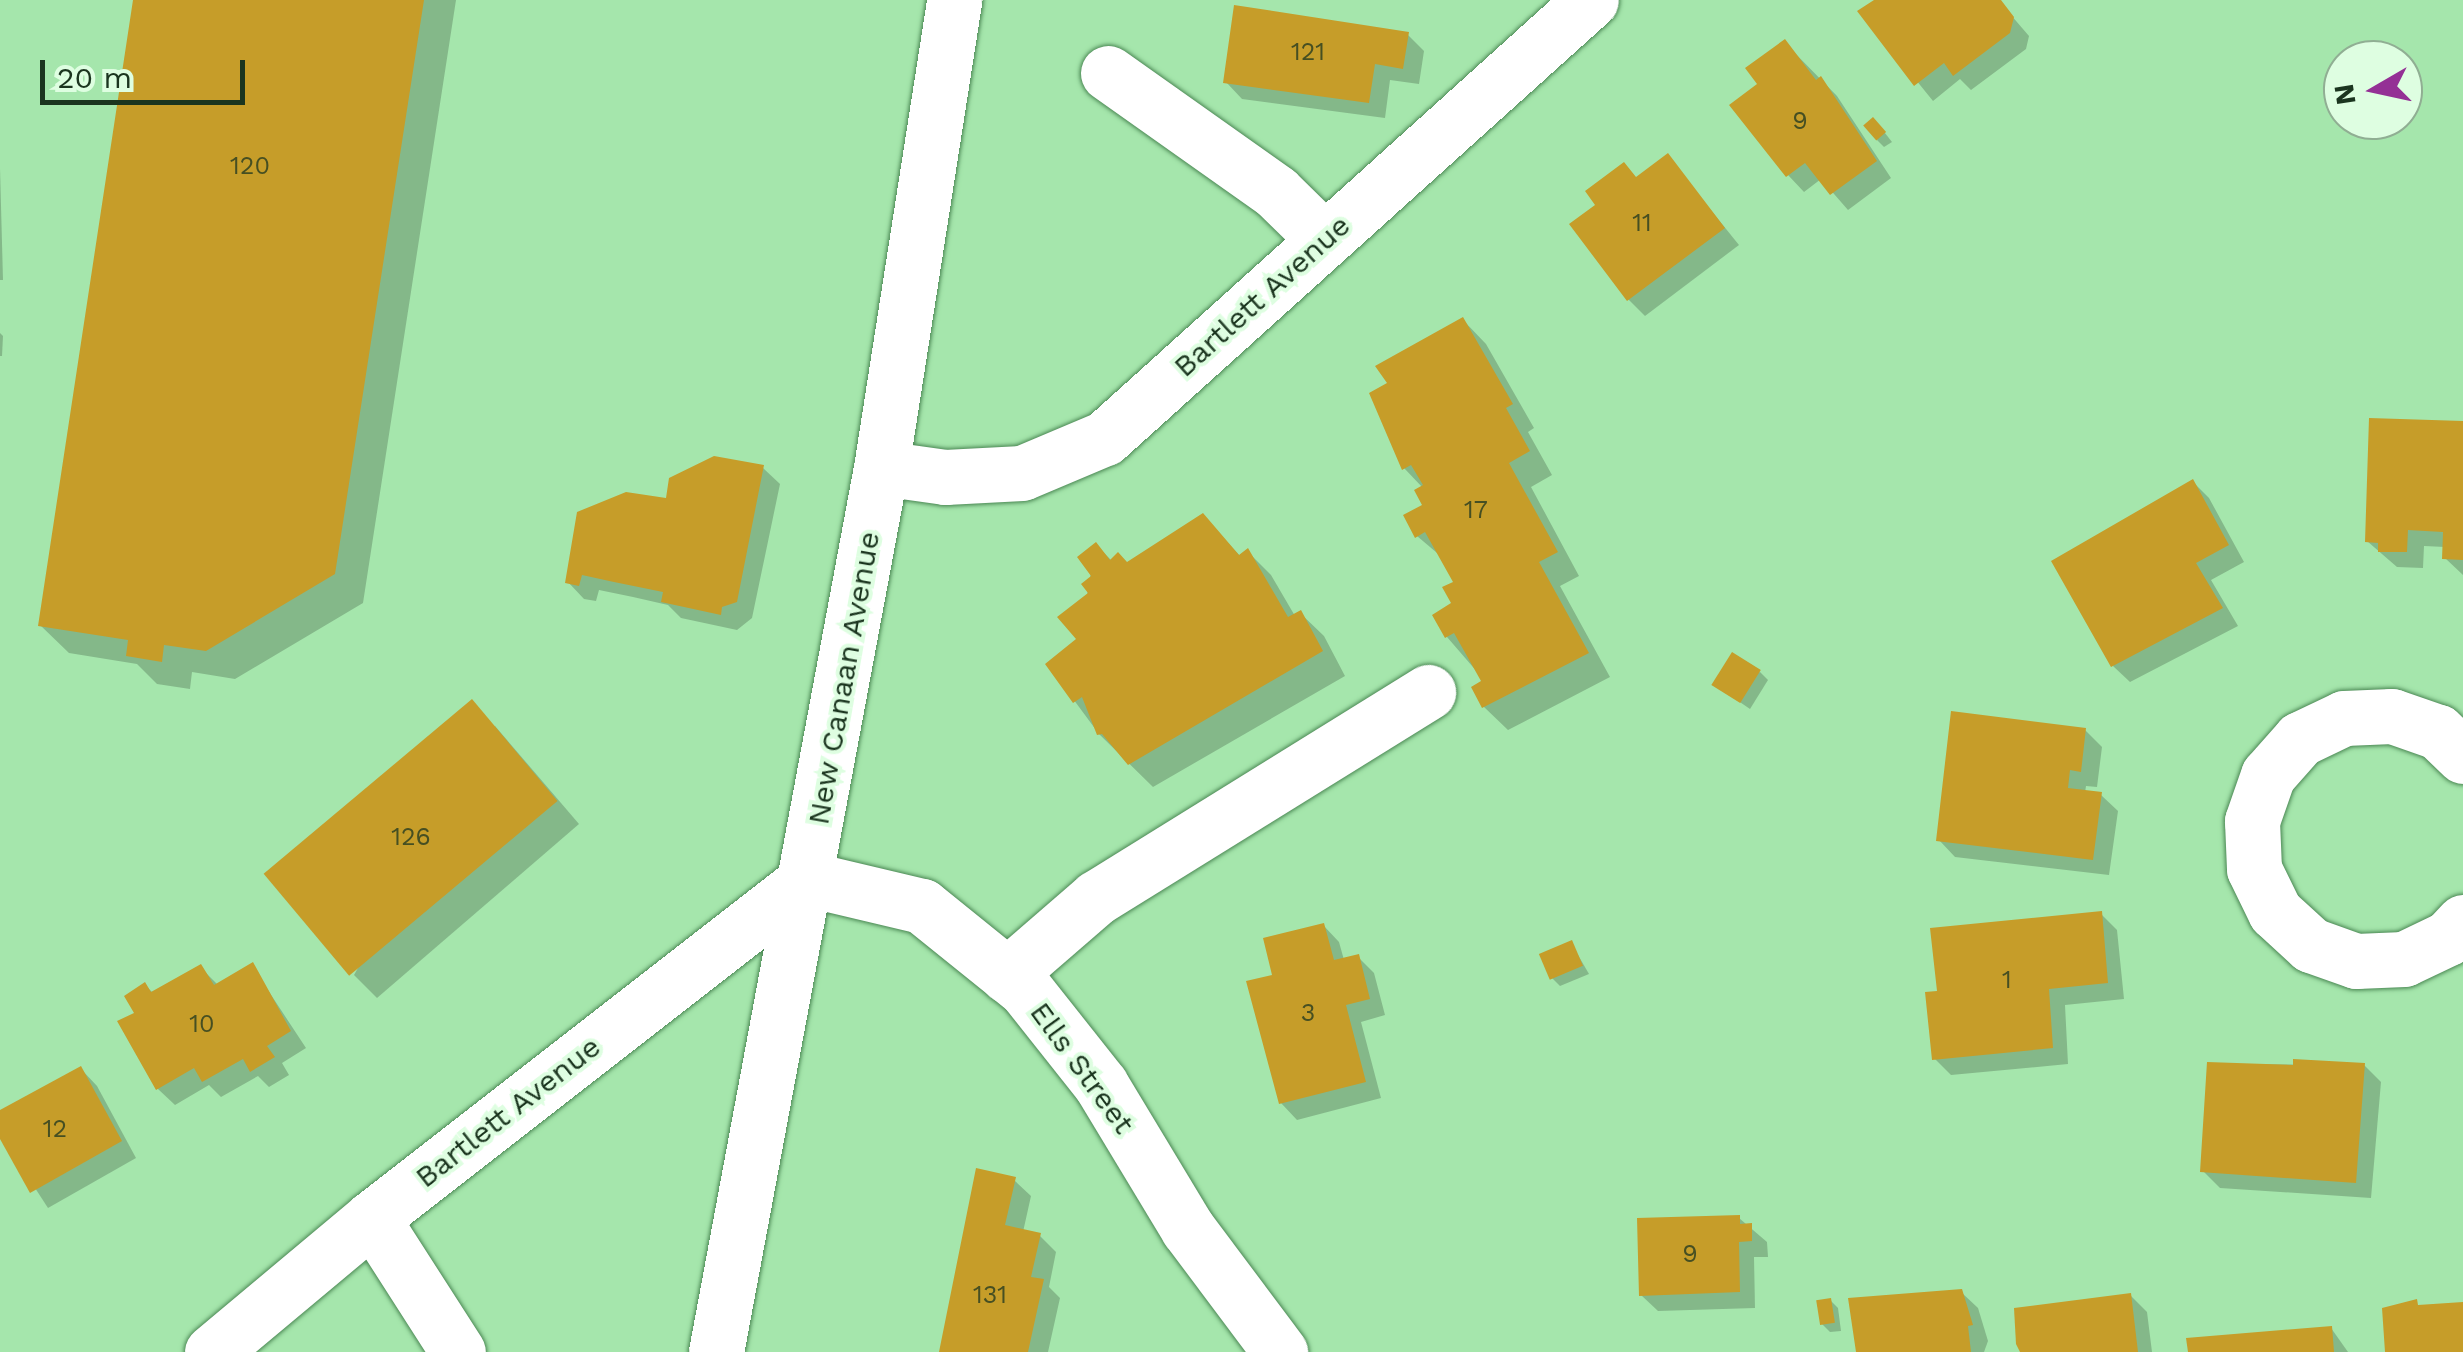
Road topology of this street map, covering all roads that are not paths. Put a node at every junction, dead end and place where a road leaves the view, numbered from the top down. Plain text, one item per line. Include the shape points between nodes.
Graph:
1 (954, 0) edge
2 (1591, 0) edge
3 (1108, 73) dead end
4 (1324, 239) junction
5 (881, 468) junction
6 (1428, 692) dead end
7 (2463, 756) edge
8 (808, 879) junction
9 (2463, 922) edge
10 (1006, 975) junction
11 (372, 1218) junction
12 (212, 1352) edge
13 (458, 1352) edge
14 (716, 1352) edge
15 (1280, 1352) edge

1 - 5 street, New Canaan Avenue
2 - 4 street, Bartlett Avenue
3 - 4 street via 1276,192
4 - 5 street, Bartlett Avenue via 1105,438 1022,472 945,477
5 - 8 street, New Canaan Avenue
6 - 10 street via 1096,898
7 - 9 street via 2438,732 2392,716 2344,718 2300,739 2268,775 2252,821 2254,869 2275,912 2311,945 2356,962 2404,959 2448,938
8 - 10 street, Ells Street via 922,906
8 - 11 street, Bartlett Avenue
8 - 14 street, New Canaan Avenue
10 - 15 street, Ells Street via 1101,1085 1188,1230
11 - 12 street, Bartlett Avenue
11 - 13 street

